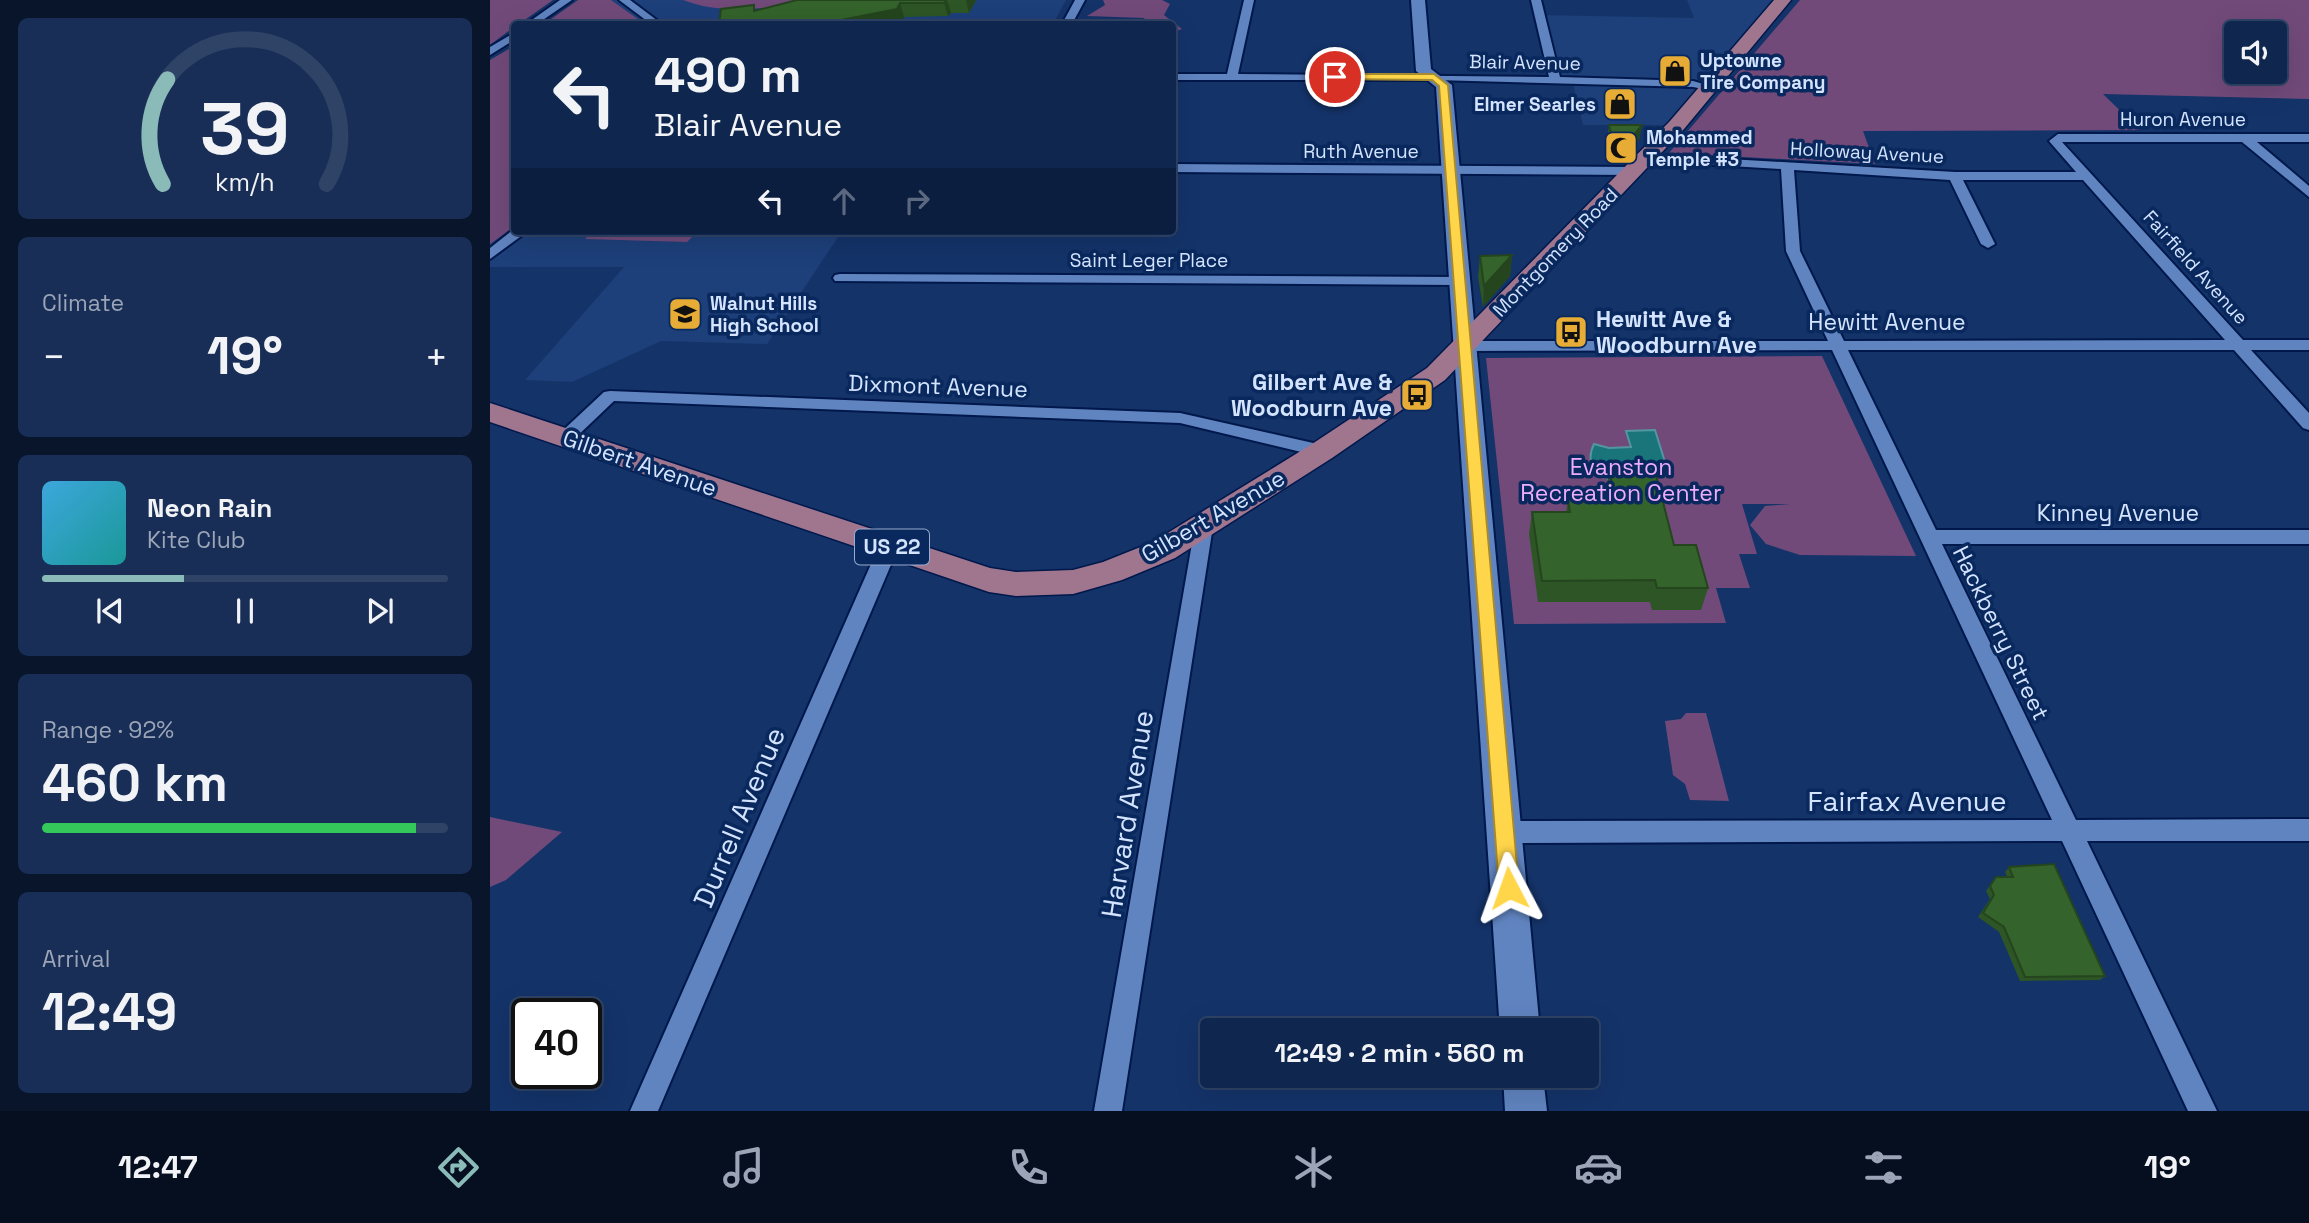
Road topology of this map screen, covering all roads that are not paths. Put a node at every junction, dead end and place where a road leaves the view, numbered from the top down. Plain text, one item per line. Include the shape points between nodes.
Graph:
1 (566, 0) edge
2 (624, 0) edge
3 (1080, 0) edge
4 (1249, 0) edge
5 (1418, 0) edge
6 (1535, 0) edge
7 (1783, 0) edge
8 (535, 21) edge
9 (653, 21) edge
10 (1069, 21) edge
11 (511, 38) edge
12 (490, 52) edge
13 (1232, 77) junction
14 (1434, 77) junction
15 (1176, 78) edge
16 (1555, 79) junction
17 (1708, 87) junction
18 (2058, 138) joint
19 (2245, 138) junction
20 (2309, 138) edge
21 (1640, 164) junction
22 (1787, 167) junction
23 (1176, 168) edge
24 (1452, 170) junction
25 (1955, 176) junction
26 (2085, 176) junction
27 (2309, 193) edge
28 (516, 235) edge
29 (1988, 244) dead end
30 (490, 254) edge
31 (840, 278) dead end
32 (1458, 281) junction
33 (1838, 345) junction
34 (2239, 345) junction
35 (2309, 345) edge
36 (1465, 346) junction
37 (490, 412) edge
38 (2309, 424) edge
39 (565, 438) junction
40 (1322, 451) junction
41 (1204, 526) junction
42 (1928, 537) junction
43 (2309, 537) edge
44 (889, 546) junction
45 (2069, 830) junction
46 (2309, 830) edge
47 (1505, 832) junction
48 (1519, 1018) edge
49 (1524, 1088) edge
50 (644, 1111) edge
51 (1108, 1111) edge
52 (1526, 1111) edge
53 (2203, 1111) edge

1 - 8 street
2 - 9 street
3 - 10 street
4 - 13 street
5 - 14 street via 1422,64
6 - 16 street
7 - 17 main road, Montgomery Road / US 22
11 - 12 street
13 - 14 street, Blair Avenue
13 - 15 street, Blair Avenue
14 - 16 street, Blair Avenue
14 - 24 street via 1444,85
16 - 17 street, Blair Avenue
17 - 21 main road, Montgomery Road / US 22
18 - 19 street, Huron Avenue
18 - 26 street, Fairfield Avenue via 2055,141
19 - 20 street, Huron Avenue
19 - 27 street
21 - 22 street, Holloway Avenue
21 - 24 street, Ruth Avenue
21 - 36 main road, Montgomery Road / US 22
22 - 25 street, Holloway Avenue
22 - 33 street, Hackberry Street via 1793,251
23 - 24 street, Ruth Avenue
24 - 32 street
25 - 26 street, Holloway Avenue
25 - 29 street
26 - 34 street, Fairfield Avenue
28 - 30 street
31 - 32 street, Saint Leger Place
32 - 36 street
33 - 34 street, Hewitt Avenue
33 - 36 street, Hewitt Avenue
33 - 42 street, Hackberry Street
34 - 35 street, Hewitt Avenue
34 - 38 street, Fairfield Avenue
36 - 40 main road, Gilbert Avenue / US 22 via 1436,374
36 - 47 street
37 - 39 main road, Gilbert Avenue / US 22
39 - 40 street, Dixmont Avenue via 610,396 1180,418
39 - 44 main road, Gilbert Avenue / US 22
40 - 41 main road, Gilbert Avenue / US 22
41 - 44 main road, Gilbert Avenue / US 22 via 1164,550 1111,572 1044,585 989,580
41 - 51 street, Harvard Avenue
42 - 43 street, Kinney Avenue
42 - 45 street, Hackberry Street
44 - 50 street, Durrell Avenue
45 - 46 street, Fairfax Avenue
45 - 47 street, Fairfax Avenue
45 - 53 street, Hackberry Street
47 - 48 street
49 - 52 street

